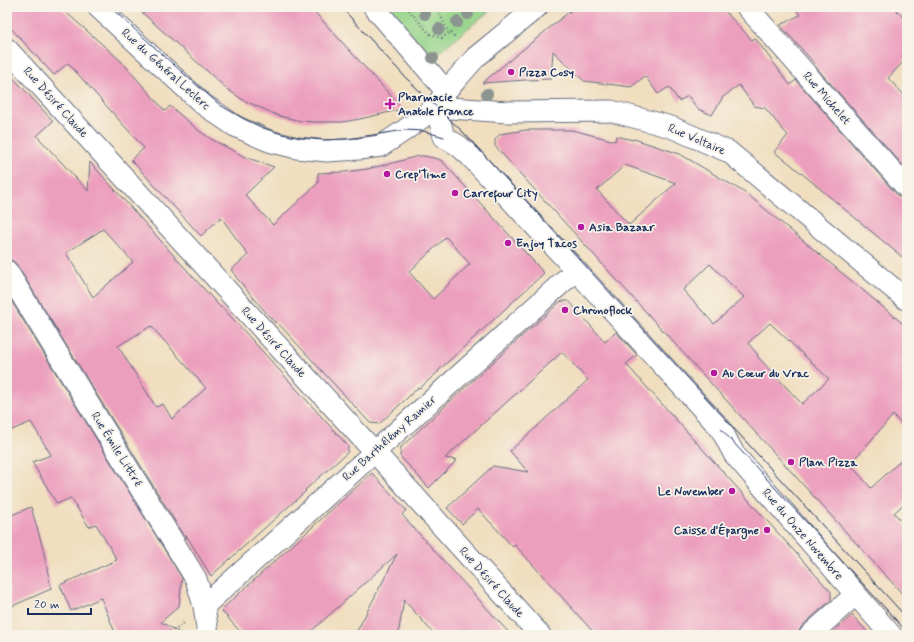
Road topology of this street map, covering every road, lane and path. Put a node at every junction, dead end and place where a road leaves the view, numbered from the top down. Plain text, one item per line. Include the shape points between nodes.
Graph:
1 (98, 7) edge
2 (374, 7) edge
3 (407, 7) edge
4 (437, 7) edge
5 (537, 7) edge
6 (747, 7) edge
7 (450, 26) dead end
8 (447, 28) junction
9 (450, 32) junction
10 (456, 38) dead end
11 (7, 49) edge
12 (441, 99) junction
13 (907, 188) edge
14 (576, 270) junction
15 (7, 271) edge
16 (907, 300) edge
17 (374, 451) junction
18 (855, 595) junction
19 (204, 606) junction
20 (208, 635) edge
21 (540, 635) edge
22 (810, 635) edge
23 (891, 635) edge

1 - 12 street, Rue du Général Leclerc via 203,104 235,126 269,141 297,148 327,151 381,146 405,130
2 - 12 street
3 - 9 path via 430,34 442,38
4 - 8 path
5 - 12 street, Rue du Général Leclerc via 476,57
6 - 13 street, Rue Michelet
7 - 8 path
8 - 9 path
9 - 10 path
11 - 17 street, Rue Désiré Claude
12 - 14 street, Rue du Onze Novembre via 444,136 470,156
12 - 16 street, Rue Voltaire via 507,112 611,111 672,127 729,152
14 - 17 street, Rue Barthélémy Ramier
14 - 18 street, Rue du Onze Novembre via 722,429 734,454
15 - 19 street, Rue Émile Littré via 196,579
17 - 19 street, Rue Barthélémy Ramier
17 - 21 street, Rue Désiré Claude
18 - 22 street
18 - 23 street, Rue du Onze Novembre
19 - 20 street, Rue Émile Littré

